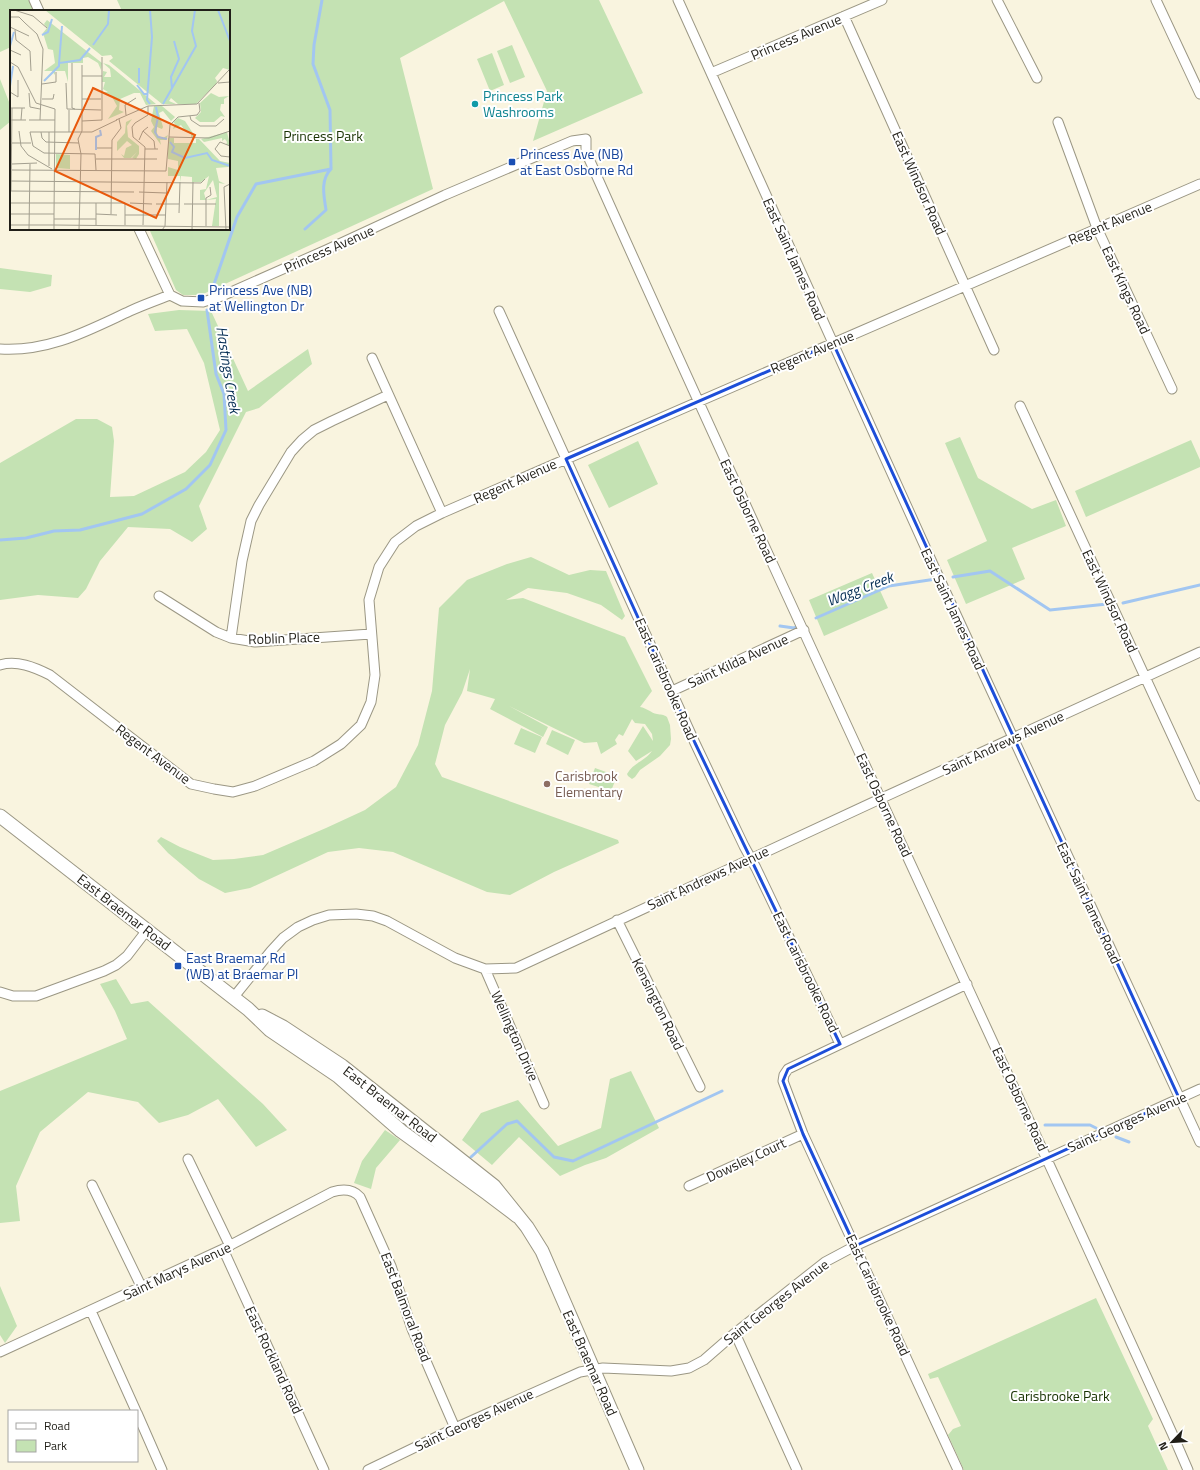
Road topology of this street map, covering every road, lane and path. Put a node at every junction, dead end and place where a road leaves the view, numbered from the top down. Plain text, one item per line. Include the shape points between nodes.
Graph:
1 (34, 0) edge
2 (678, 0) edge
3 (882, 0) edge
4 (996, 0) edge
5 (1156, 0) edge
6 (39, 10) edge
7 (844, 16) junction
8 (711, 73) junction
9 (1037, 78) dead end
10 (1200, 94) edge
11 (1058, 122) dead end
12 (586, 138) joint
13 (1200, 184) edge
14 (1097, 228) junction
15 (139, 230) edge
16 (966, 285) junction
17 (170, 295) junction
18 (499, 311) dead end
19 (832, 343) junction
20 (0, 349) edge
21 (994, 350) dead end
22 (372, 358) dead end
23 (1172, 389) dead end
24 (388, 395) junction
25 (697, 401) junction
26 (1020, 406) dead end
27 (566, 459) junction
28 (442, 513) junction
29 (159, 596) dead end
30 (804, 630) junction
31 (371, 634) junction
32 (231, 638) junction
33 (1200, 652) edge
34 (0, 665) edge
35 (1145, 678) junction
36 (672, 691) junction
37 (1013, 739) junction
38 (1200, 796) edge
39 (881, 799) junction
40 (0, 816) edge
41 (750, 858) junction
42 (617, 920) junction
43 (147, 930) junction
44 (485, 969) junction
45 (967, 984) junction
46 (0, 992) edge
47 (233, 998) junction
48 (840, 1044) junction
49 (700, 1087) dead end
50 (1200, 1089) edge
51 (1179, 1098) junction
52 (544, 1104) dead end
53 (803, 1134) junction
54 (1200, 1142) edge
55 (1046, 1158) junction
56 (188, 1159) dead end
57 (92, 1184) dead end
58 (689, 1186) dead end
59 (352, 1191) joint
60 (855, 1246) junction
61 (226, 1248) junction
62 (142, 1288) junction
63 (92, 1311) junction
64 (734, 1333) junction
65 (0, 1352) edge
66 (592, 1369) junction
67 (135, 1410) edge
68 (138, 1416) edge
69 (455, 1428) junction
70 (162, 1470) edge
71 (324, 1470) edge
72 (368, 1470) edge
73 (637, 1470) edge
74 (797, 1470) edge
75 (958, 1470) edge
76 (1188, 1470) edge

1 - 6 street
2 - 8 street, East Saint James Road
3 - 7 street, Princess Avenue
4 - 9 street
5 - 10 street
7 - 8 street, Princess Avenue
7 - 16 street, East Windsor Road
8 - 19 street, East Saint James Road
11 - 14 street, East Kings Road
12 - 17 street, Princess Avenue via 572,141 452,192 222,296 203,302 182,301
12 - 25 street, East Osborne Road via 586,152
13 - 14 street, Regent Avenue
14 - 16 street, Regent Avenue
14 - 23 street, East Kings Road
15 - 17 street
16 - 19 street, Regent Avenue
16 - 21 street, East Windsor Road
17 - 20 street via 79,335 35,348
18 - 27 street, East Carisbrooke Road
19 - 25 street, Regent Avenue
19 - 37 street, East Saint James Road
22 - 24 street
24 - 28 street
24 - 32 street via 314,430 291,452 251,521 242,561
25 - 27 street, Regent Avenue
25 - 30 street, East Osborne Road
26 - 35 street, East Windsor Road
27 - 28 street, Regent Avenue
27 - 36 street, East Carisbrooke Road
28 - 31 street, Regent Avenue via 416,526 395,542 379,567 370,600
29 - 32 street, Roblin Place via 216,632
30 - 36 street, Saint Kilda Avenue
30 - 39 street, East Osborne Road
31 - 32 street, Roblin Place via 254,642
31 - 34 street, Regent Avenue via 375,674 371,702 361,725 341,744 314,760 255,786 233,792 191,784 50,675 19,664
33 - 35 street, Saint Andrews Avenue
35 - 37 street, Saint Andrews Avenue
35 - 38 street, East Windsor Road
36 - 41 street, East Carisbrooke Road
37 - 39 street, Saint Andrews Avenue
37 - 51 street, East Saint James Road
39 - 41 street, Saint Andrews Avenue
39 - 45 street, East Osborne Road
40 - 43 street, East Braemar Road
41 - 42 street, Saint Andrews Avenue
41 - 48 street, East Carisbrooke Road
42 - 44 street, Saint Andrews Avenue via 516,968
42 - 49 street, Kensington Road
43 - 46 street via 127,956 104,971 36,996 13,996
43 - 47 street, East Braemar Road
44 - 47 street, Saint Andrews Avenue via 455,958 373,916 329,915 298,927 283,938
44 - 52 street, Wellington Drive
45 - 48 street
45 - 55 street, East Osborne Road
47 - 66 street, East Braemar Road via 270,1030 338,1076 400,1131 517,1216 542,1252
48 - 53 street, East Carisbrooke Road via 788,1069 784,1075
50 - 51 street, Saint Georges Avenue
51 - 54 street, East Saint James Road
51 - 55 street, Saint Georges Avenue
53 - 58 street, Dowsley Court
53 - 60 street, East Carisbrooke Road
55 - 60 street, Saint Georges Avenue
55 - 76 street, East Osborne Road
56 - 61 street, East Rockland Road
57 - 62 street
59 - 61 street, Saint Marys Avenue via 332,1192
59 - 69 street, East Balmoral Road via 360,1197 391,1266 412,1329
60 - 64 street, Saint Georges Avenue via 825,1262
60 - 75 street, East Carisbrooke Road
61 - 62 street, Saint Marys Avenue
61 - 71 street, East Rockland Road
62 - 63 street, Saint Marys Avenue
63 - 65 street, Saint Marys Avenue
63 - 67 street
64 - 66 street, Saint Georges Avenue via 704,1360 689,1368 671,1371
64 - 74 street
66 - 69 street, Saint Georges Avenue
66 - 73 street, East Braemar Road
68 - 70 street
69 - 72 street, Saint Georges Avenue

